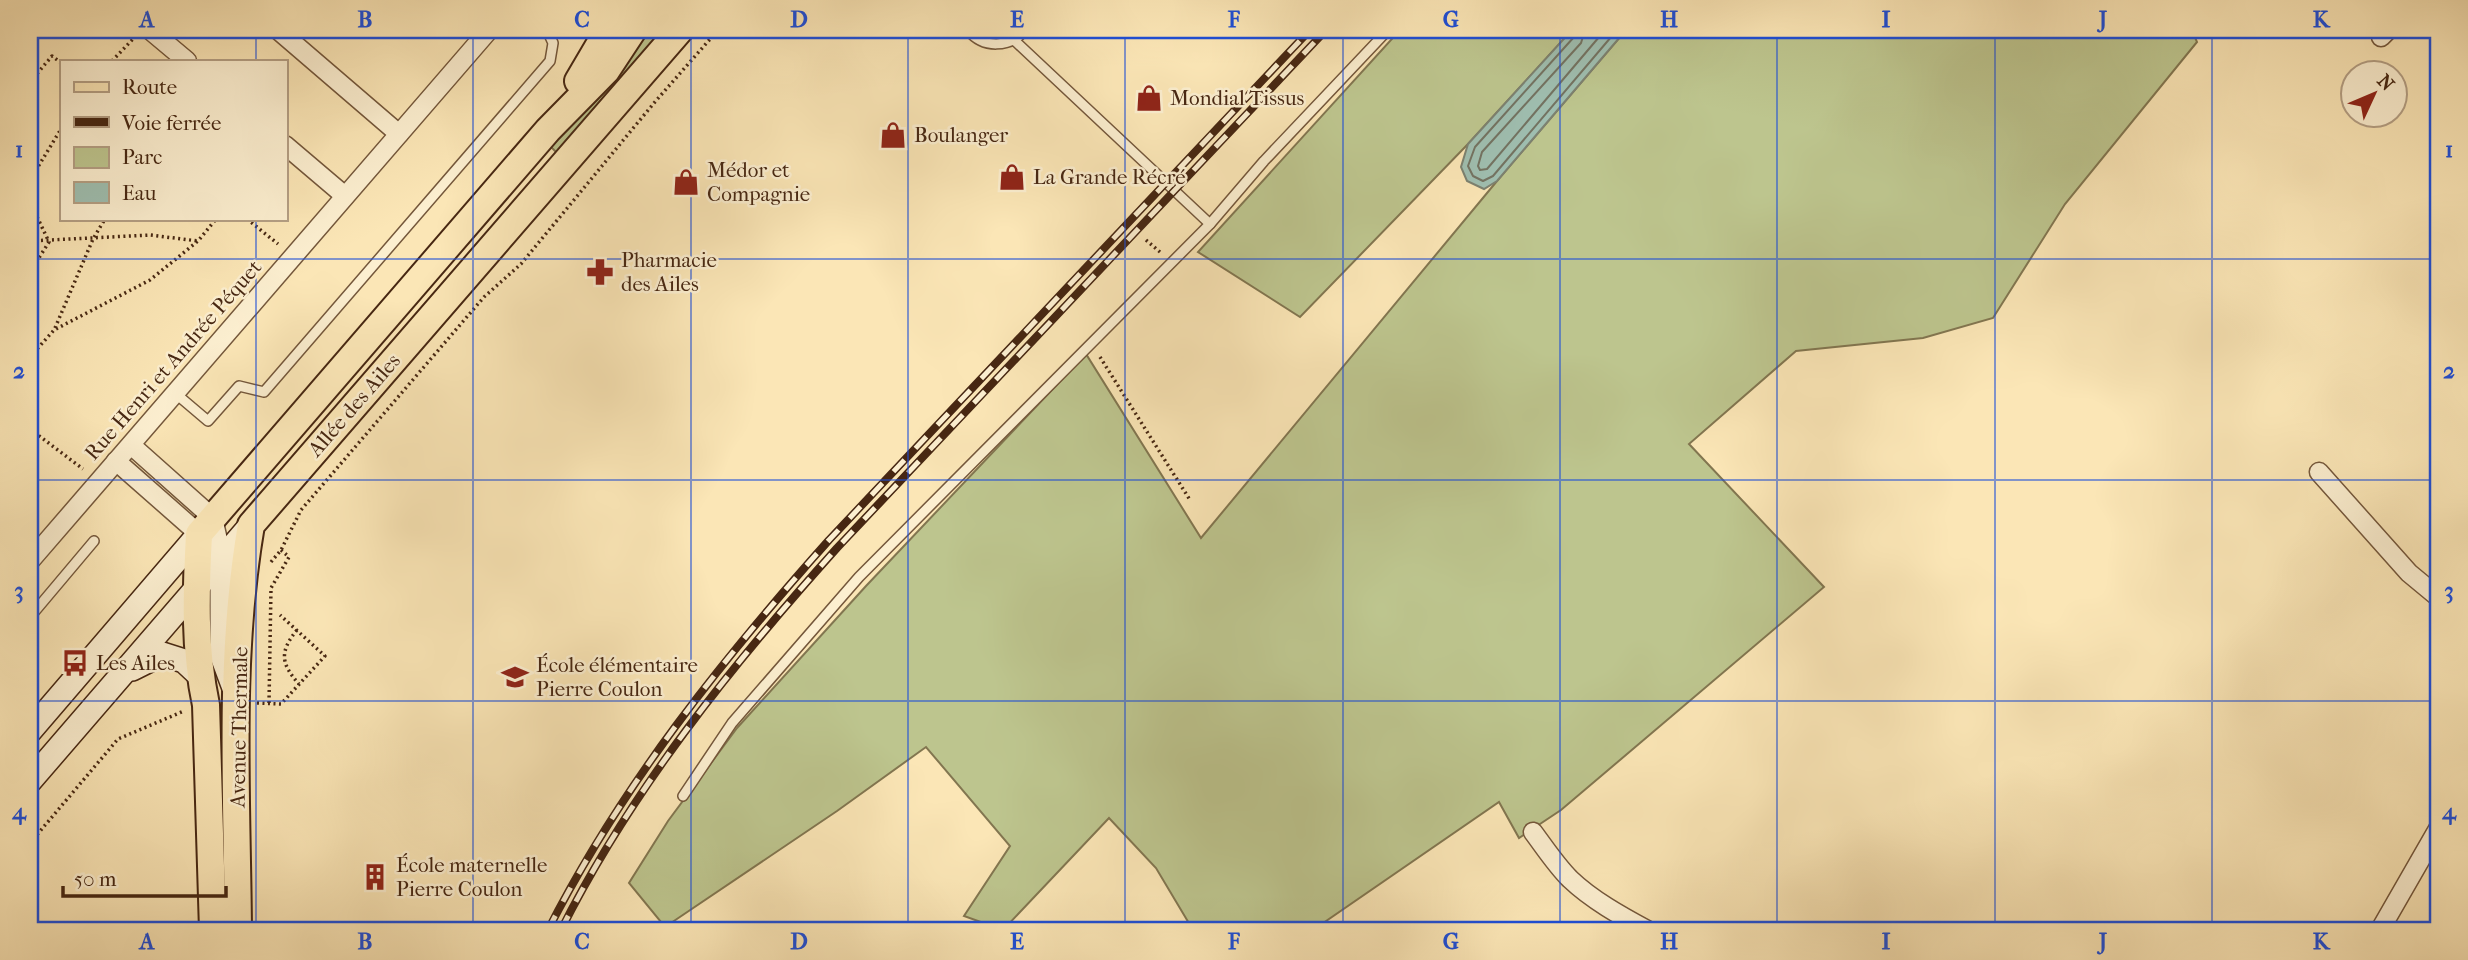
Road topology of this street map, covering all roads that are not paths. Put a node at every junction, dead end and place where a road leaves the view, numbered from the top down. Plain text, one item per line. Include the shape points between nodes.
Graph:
1 (278, 30) edge
2 (489, 30) edge
3 (547, 30) edge
4 (608, 30) edge
5 (633, 30) edge
6 (680, 30) edge
7 (968, 30) edge
8 (1025, 30) edge
9 (1388, 30) edge
10 (142, 34) edge
11 (1014, 40) junction
12 (185, 60) edge
13 (548, 130) junction
14 (399, 134) junction
15 (287, 147) edge
16 (345, 196) junction
17 (1210, 224) junction
18 (175, 393) junction
19 (131, 445) junction
20 (116, 461) junction
21 (2319, 472) dead end
22 (251, 525) junction
23 (206, 526) junction
24 (94, 541) dead end
25 (222, 558) junction
26 (30, 561) edge
27 (196, 588) junction
28 (2438, 597) edge
29 (30, 617) edge
30 (122, 674) junction
31 (199, 675) junction
32 (237, 699) junction
33 (30, 731) edge
34 (30, 781) edge
35 (683, 796) dead end
36 (2438, 829) edge
37 (1533, 831) dead end
38 (213, 930) edge
39 (238, 930) edge
40 (1647, 930) edge
41 (2380, 930) edge

1 - 14 street
2 - 14 street, Rue Henri et Andrée Péquet
3 - 18 lane via 553,43 550,61 264,392 239,386 208,421
4 - 13 main road
5 - 13 main road, Allée des Ailes via 606,71
6 - 22 main road, Allée des Ailes
7 - 11 lane via 988,43
8 - 11 lane
9 - 17 lane
10 - 12 street
11 - 17 lane
13 - 23 main road, Allée des Ailes
14 - 16 street, Rue Henri et Andrée Péquet
15 - 16 street
16 - 18 street, Rue Henri et Andrée Péquet
17 - 35 lane via 859,577 732,723
18 - 19 street, Rue Henri et Andrée Péquet
19 - 20 street, Rue Henri et Andrée Péquet
19 - 23 street
20 - 23 street
20 - 26 street, Rue Henri et Andrée Péquet
21 - 28 street via 2409,573
22 - 25 main road, Allée des Ailes
22 - 32 main road, Avenue Thermale via 243,575
23 - 25 main road
23 - 27 main road, Avenue Thermale
23 - 33 main road, Allée des Ailes
24 - 29 lane
25 - 27 main road, Allée des Ailes
25 - 32 main road via 222,656
27 - 30 main road, Allée des Ailes
27 - 31 main road, Avenue Thermale
30 - 31 main road via 162,654 184,661
30 - 34 main road, Allée des Ailes
31 - 38 main road, Avenue Thermale via 206,705
32 - 39 main road, Avenue Thermale
36 - 41 street
37 - 40 street via 1571,880

